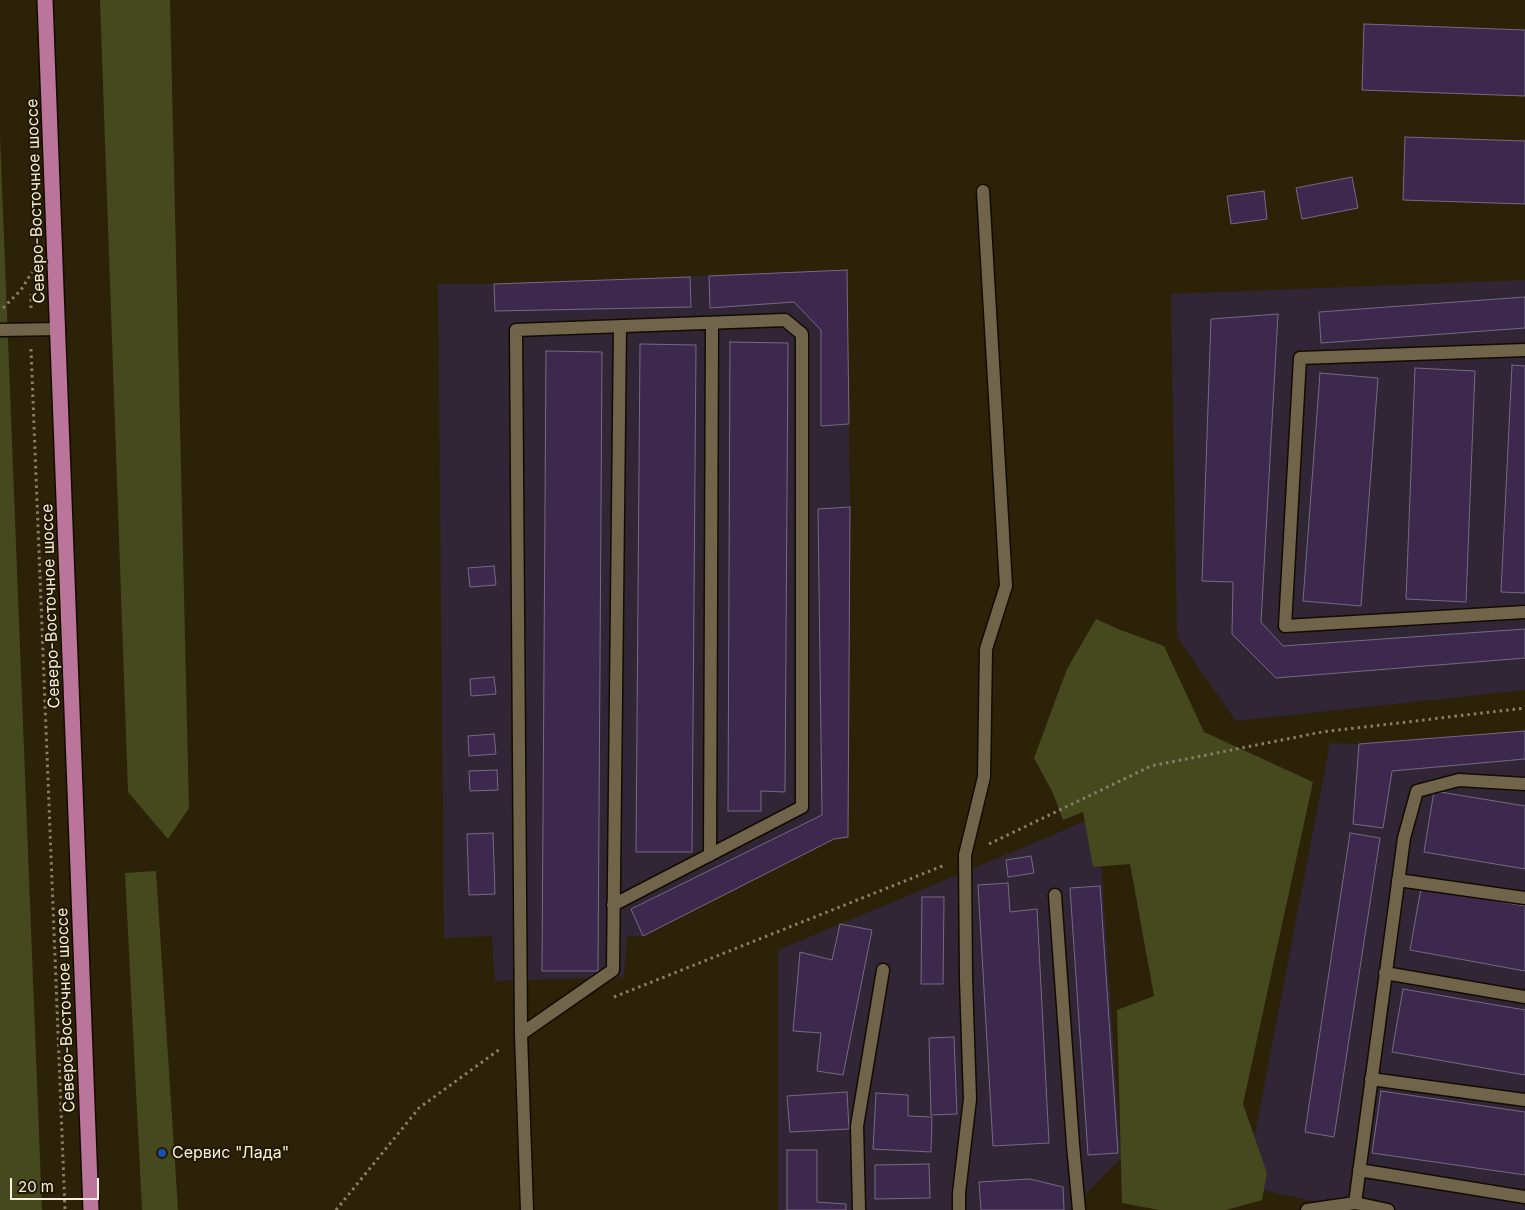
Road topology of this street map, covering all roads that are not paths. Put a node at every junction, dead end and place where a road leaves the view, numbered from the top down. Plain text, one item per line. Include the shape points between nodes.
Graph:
1 (45, 0) edge
2 (982, 191) dead end
3 (712, 323) junction
4 (620, 327) junction
5 (59, 329) junction
6 (0, 330) edge
7 (1525, 350) edge
8 (1525, 612) edge
9 (1525, 784) edge
10 (710, 855) junction
11 (1398, 880) junction
12 (1055, 895) dead end
13 (1525, 898) edge
14 (613, 905) junction
15 (883, 970) dead end
16 (1385, 973) junction
17 (1525, 997) edge
18 (521, 1034) junction
19 (1371, 1079) junction
20 (1525, 1100) edge
21 (1359, 1170) junction
22 (1525, 1197) edge
23 (1355, 1203) junction
24 (91, 1210) edge
25 (527, 1210) edge
26 (859, 1210) edge
27 (959, 1210) edge
28 (1079, 1210) edge
29 (1307, 1210) edge
30 (1388, 1210) edge

1 - 5 main road, Северо-Восточное шоссе
2 - 27 lane via 1006,586 986,649 984,777 965,855 970,1099
3 - 4 lane
3 - 10 lane
3 - 10 lane via 785,320 802,334 802,807
4 - 14 lane
4 - 18 lane via 516,330
5 - 6 lane
5 - 24 main road, Северо-Восточное шоссе
7 - 8 lane via 1300,358 1285,626
9 - 11 lane via 1460,780 1417,791 1404,838
10 - 14 lane
11 - 13 lane
11 - 16 lane
12 - 28 lane
14 - 18 lane via 612,970
15 - 26 lane via 857,1126
16 - 17 lane
16 - 19 lane
18 - 25 lane
19 - 20 lane
19 - 21 lane
21 - 22 lane
21 - 23 lane
23 - 29 lane
23 - 30 lane

